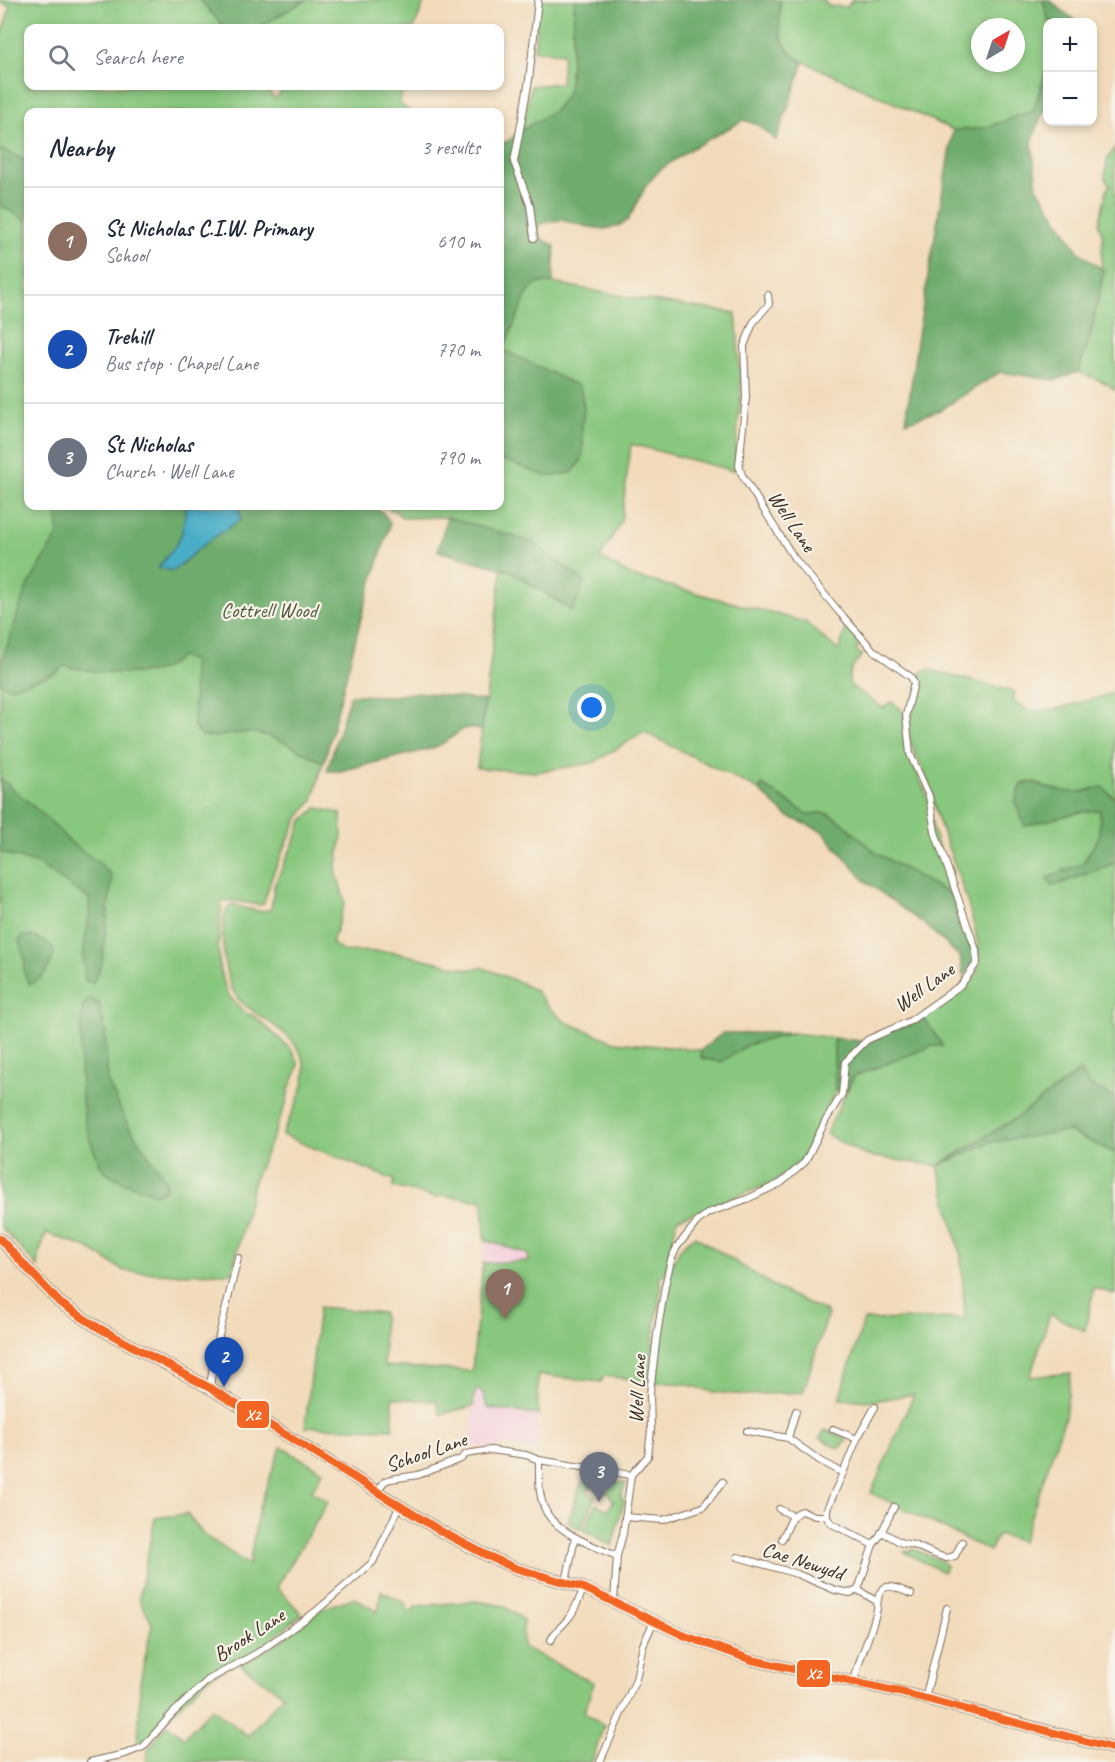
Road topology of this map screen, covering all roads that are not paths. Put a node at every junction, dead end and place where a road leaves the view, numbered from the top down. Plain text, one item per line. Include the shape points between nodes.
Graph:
1 (538, 0) edge
2 (534, 238) dead end
3 (768, 295) dead end
4 (0, 1239) edge
5 (238, 1258) dead end
6 (210, 1388) junction
7 (875, 1407) dead end
8 (796, 1411) dead end
9 (833, 1429) dead end
10 (747, 1431) dead end
11 (788, 1438) junction
12 (857, 1439) junction
13 (539, 1460) junction
14 (843, 1473) junction
15 (631, 1475) junction
16 (723, 1482) dead end
17 (377, 1491) junction
18 (400, 1505) junction
19 (894, 1507) dead end
20 (779, 1509) dead end
21 (793, 1516) junction
22 (826, 1516) junction
23 (625, 1517) junction
24 (882, 1532) junction
25 (575, 1538) junction
26 (782, 1539) dead end
27 (962, 1542) dead end
28 (873, 1545) junction
29 (616, 1556) junction
30 (738, 1557) dead end
31 (566, 1582) junction
32 (584, 1588) junction
33 (858, 1590) junction
34 (911, 1594) dead end
35 (614, 1601) junction
36 (876, 1601) junction
37 (947, 1608) dead end
38 (654, 1621) junction
39 (551, 1640) dead end
40 (854, 1682) junction
41 (926, 1699) junction
42 (1115, 1749) edge
43 (90, 1762) edge
44 (600, 1762) edge

1 - 2 street via 514,162 530,206
3 - 15 street, Well Lane via 769,304 753,323 744,346 746,397 739,466 794,558 873,650 914,683 906,715 910,754 929,796 935,832 976,950 976,963 961,985 910,1021 867,1040 846,1062 842,1094 804,1162 781,1184 708,1213 677,1247 665,1286 657,1335 648,1456
4 - 6 main road via 60,1303
5 - 6 street
6 - 17 main road
7 - 12 street
8 - 11 street
9 - 12 street
10 - 11 street
11 - 14 street
12 - 14 street
13 - 15 street, School Lane
13 - 17 street, School Lane via 512,1452 482,1450 418,1475 385,1481
13 - 25 street via 544,1510
14 - 22 street
15 - 23 street, Well Lane
16 - 23 street via 704,1507 663,1520
17 - 18 main road
18 - 31 main road via 488,1556
18 - 43 street, Brook Lane via 372,1562 315,1612 257,1653 208,1680 143,1747
19 - 24 street, Cae Newydd
20 - 21 street, Cae Newydd
21 - 22 street, Cae Newydd via 802,1511
21 - 26 street, Cae Newydd
22 - 28 street, Cae Newydd via 832,1524
23 - 29 street, Well Lane
24 - 27 street via 946,1558 955,1556
24 - 28 street, Cae Newydd
25 - 29 street
25 - 31 street
28 - 33 street, Cae Newydd
29 - 35 street, Well Lane
30 - 33 street, Cae Newydd via 835,1590
31 - 32 main road
32 - 35 main road
32 - 39 street via 573,1612 555,1630
33 - 36 street, Cae Newydd
34 - 36 street via 886,1587
35 - 38 main road
36 - 40 street
37 - 41 street
38 - 40 main road via 746,1658
38 - 44 street via 643,1644 636,1679
40 - 41 main road
41 - 42 main road

